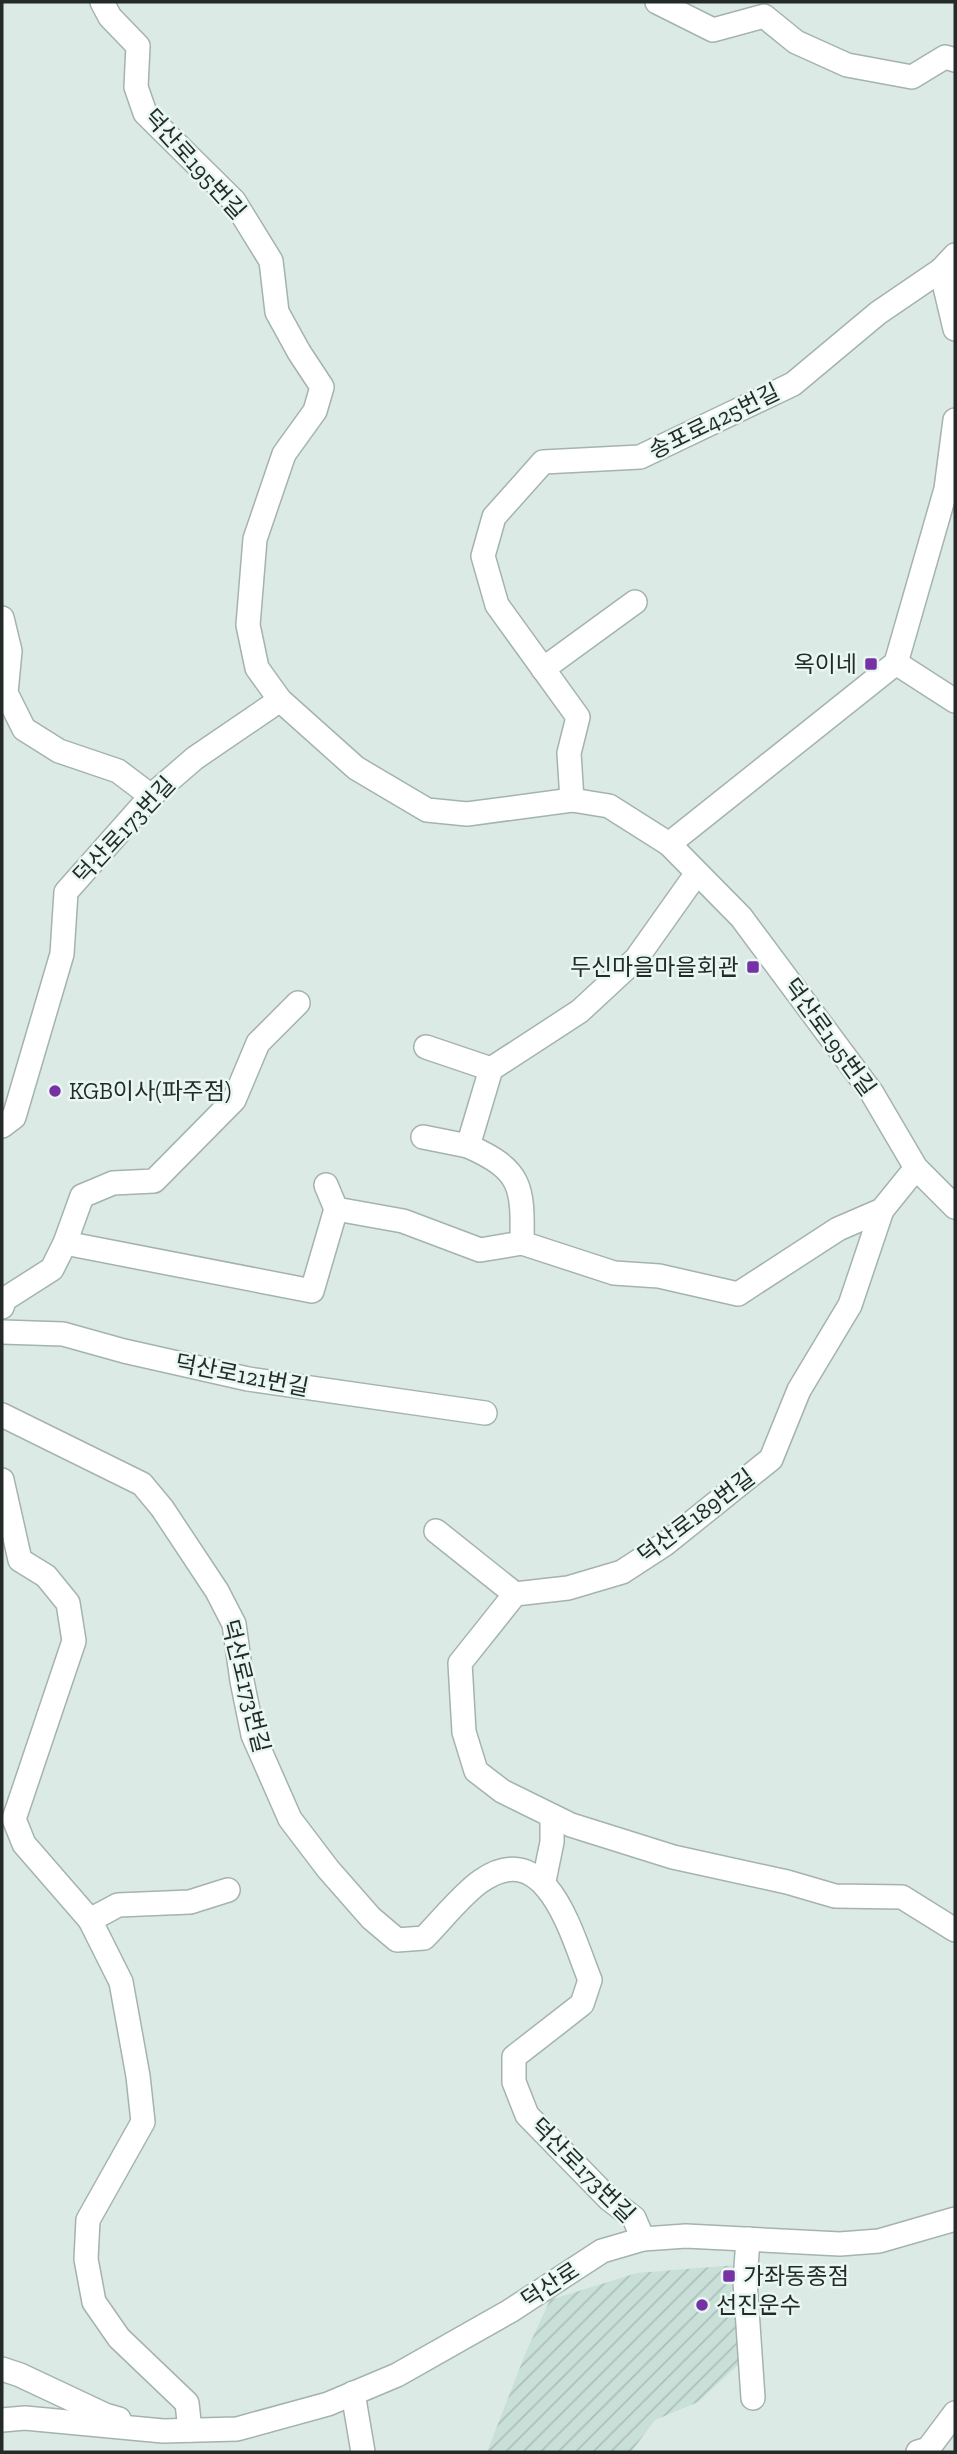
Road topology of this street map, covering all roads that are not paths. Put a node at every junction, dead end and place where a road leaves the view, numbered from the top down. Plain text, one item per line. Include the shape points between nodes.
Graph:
1 (102, 2) edge
2 (657, 2) edge
3 (766, 9) edge
4 (955, 60) edge
5 (948, 263) edge
6 (955, 329) edge
7 (955, 421) edge
8 (635, 602) dead end
9 (2, 618) edge
10 (896, 663) junction
11 (543, 669) junction
12 (281, 700) junction
13 (955, 701) edge
14 (151, 796) junction
15 (572, 800) junction
16 (669, 845) junction
17 (697, 873) junction
18 (298, 1003) dead end
19 (426, 1046) dead end
20 (491, 1069) junction
21 (2, 1126) edge
22 (423, 1137) dead end
23 (468, 1146) junction
24 (916, 1168) junction
25 (326, 1185) dead end
26 (955, 1207) edge
27 (336, 1209) junction
28 (882, 1210) junction
29 (65, 1243) junction
30 (522, 1243) junction
31 (2, 1307) edge
32 (2, 1332) edge
33 (485, 1413) dead end
34 (2, 1415) edge
35 (2, 1480) edge
36 (436, 1531) dead end
37 (515, 1594) junction
38 (552, 1815) junction
39 (544, 1881) junction
40 (228, 1890) dead end
41 (90, 1920) junction
42 (955, 1930) edge
43 (955, 2219) edge
44 (643, 2239) junction
45 (748, 2239) junction
46 (2, 2369) edge
47 (353, 2393) junction
48 (753, 2398) dead end
49 (955, 2413) edge
50 (2, 2420) edge
51 (190, 2430) junction
52 (163, 2431) junction
53 (363, 2452) edge
54 (918, 2452) edge

1 - 12 street, 덕산로195번길 via 138,46 136,87 145,113 234,201 271,261 278,312 322,387 315,411 284,454 255,539 248,625 257,668
2 - 3 street via 713,30
3 - 4 street via 796,42 847,65 912,76 945,57
5 - 6 street, 송포로425번길
5 - 11 street, 송포로425번길 via 878,313 793,384 640,457 543,462 494,517 483,556 497,605
7 - 10 street via 946,489
8 - 11 street
9 - 14 street via 10,651 6,693 24,729 59,751 118,771
10 - 13 street
10 - 16 street
11 - 15 street, 송포로425번길 via 578,717 569,753
12 - 14 street, 덕산로173번길 via 195,758
12 - 15 street, 덕산로195번길 via 356,768 427,810 467,814
14 - 21 street, 덕산로173번길 via 66,892 62,954 14,1117
15 - 16 street, 덕산로195번길 via 609,806
16 - 17 street, 덕산로195번길
17 - 20 street via 636,959 580,1011
17 - 24 street, 덕산로195번길 via 741,917 872,1093
18 - 29 street via 258,1043 234,1100 154,1181 113,1183 82,1196
19 - 20 street
20 - 23 street
22 - 23 street
23 - 30 street via 495,1158 516,1180 523,1213
24 - 26 street, 덕산로195번길
24 - 28 street
25 - 27 street
27 - 29 street via 312,1291
27 - 30 street via 403,1221 480,1250
28 - 30 street via 838,1229 738,1294 659,1276 614,1273
28 - 37 street, 덕산로189번길 via 850,1305 799,1390 771,1459 665,1545 622,1572 568,1588
29 - 31 street via 52,1269 5,1299
32 - 33 street, 덕산로121번길 via 63,1335 248,1379
34 - 39 street, 덕산로173번길 via 142,1484 162,1508 234,1625 253,1735 289,1819 328,1869 397,1940 424,1938 480,1881 505,1869 522,1870
35 - 41 street via 20,1560 47,1576 68,1604 74,1641 14,1819 24,1844
36 - 37 street
37 - 38 street via 460,1663 464,1732 476,1771 502,1791
38 - 39 street
38 - 42 street via 673,1857 835,1896 902,1897
39 - 44 street, 덕산로173번길 via 558,1902 590,1980 582,2004 514,2057 514,2082 527,2115 609,2199 635,2218
40 - 41 street via 190,1902 118,1905
41 - 51 street via 121,1982 144,2122 88,2220 86,2259 94,2302 118,2338 187,2403
43 - 45 street, 덕산로 via 879,2241 840,2244
44 - 45 street, 덕산로
44 - 47 street, 덕산로 via 602,2251 499,2317 397,2375
45 - 48 street via 745,2281
46 - 52 street, 덕산로 via 105,2414
47 - 51 street, 덕산로 via 237,2429
47 - 53 street
49 - 54 street via 928,2449
50 - 52 street, 덕산로 via 25,2418
51 - 52 street, 덕산로

